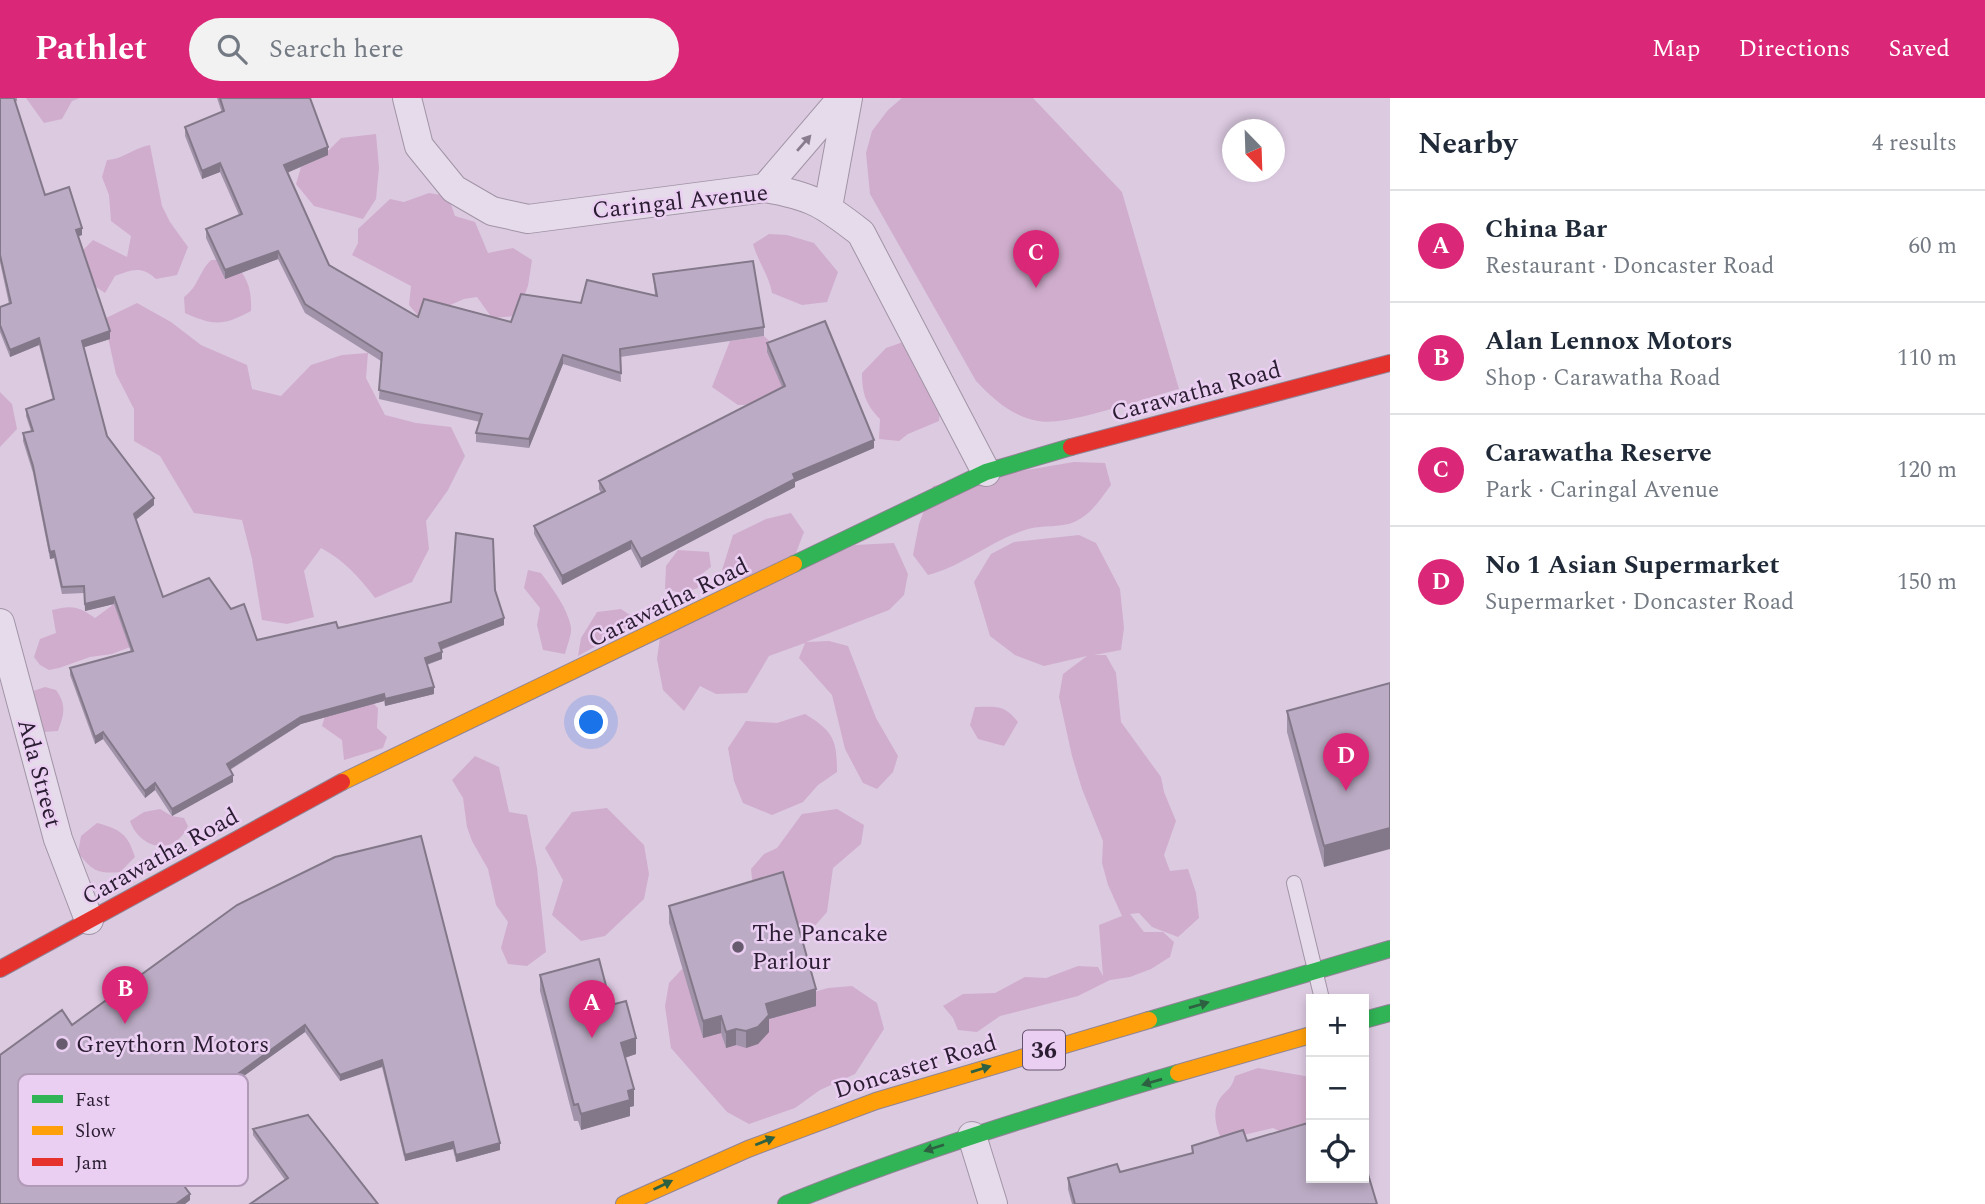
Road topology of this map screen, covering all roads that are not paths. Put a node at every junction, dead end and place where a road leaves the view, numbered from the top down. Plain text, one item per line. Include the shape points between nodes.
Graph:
1 (407, 98) edge
2 (842, 98) edge
3 (848, 98) edge
4 (765, 188) junction
5 (828, 207) junction
6 (1390, 363) edge
7 (986, 472) junction
8 (0, 623) edge
9 (1294, 883) dead end
10 (89, 920) junction
11 (1390, 949) edge
12 (0, 969) edge
13 (1315, 971) junction
14 (1321, 994) edge
15 (1390, 1013) edge
16 (1369, 1019) edge
17 (1306, 1036) edge
18 (972, 1136) junction
19 (624, 1204) edge
20 (786, 1204) edge
21 (993, 1204) edge

1 - 4 street, Caringal Avenue via 419,146 454,189 492,211 528,219
4 -> 2 street
3 - 5 street
4 - 5 street, Caringal Avenue via 799,194
5 - 7 street, Caringal Avenue via 861,233
6 - 7 street, Carawatha Road
7 - 10 street, Carawatha Road via 343,781
8 - 10 street, Ada Street via 58,839
9 - 13 lane
10 - 12 street, Carawatha Road
11 - 13 street, Doncaster Road / 36
13 - 14 lane
19 -> 13 street, Doncaster Road / 36 via 702,1166 876,1101
15 - 16 street
17 -> 18 street
18 -> 20 street via 855,1175
18 - 21 street

